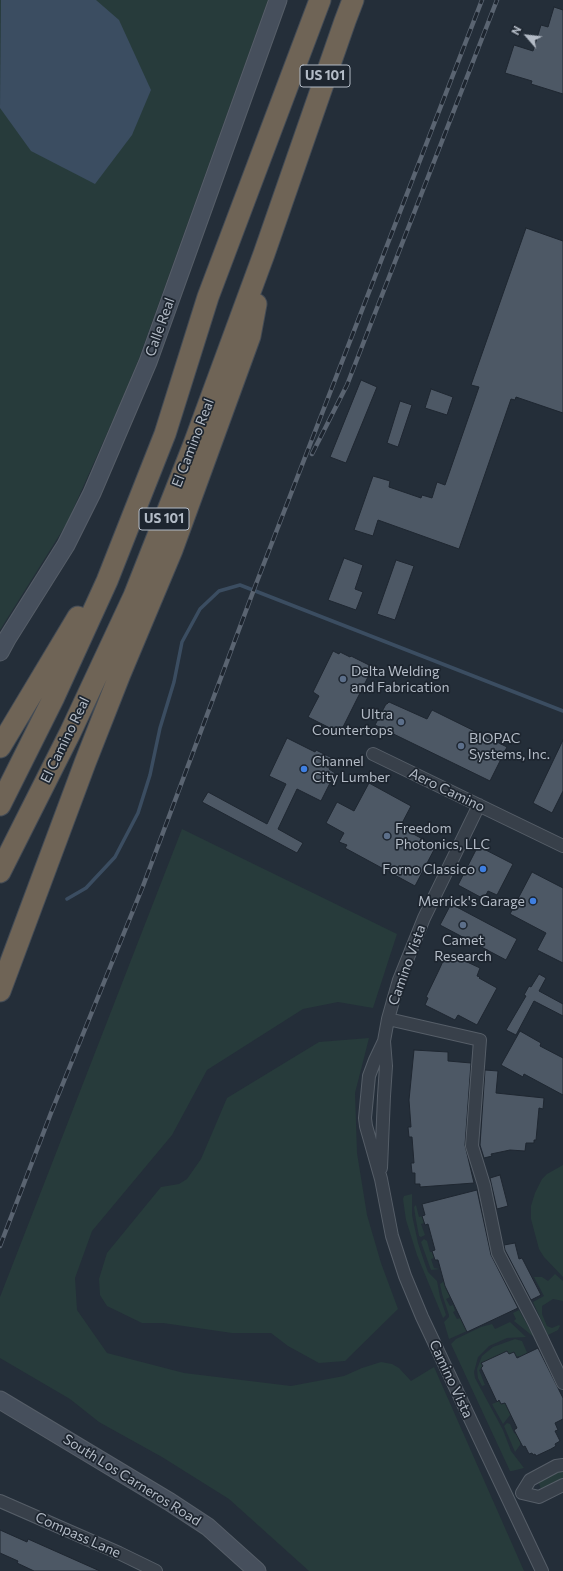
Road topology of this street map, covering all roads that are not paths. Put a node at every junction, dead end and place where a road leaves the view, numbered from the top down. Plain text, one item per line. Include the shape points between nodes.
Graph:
1 (278, 0) edge
2 (320, 0) edge
3 (353, 0) edge
4 (264, 254) junction
5 (107, 581) junction
6 (2, 646) edge
7 (0, 747) edge
8 (374, 754) dead end
9 (0, 805) edge
10 (479, 805) junction
11 (563, 846) edge
12 (0, 872) edge
13 (0, 990) edge
14 (388, 1019) junction
15 (384, 1041) junction
16 (381, 1179) junction
17 (563, 1383) edge
18 (0, 1400) edge
19 (563, 1465) edge
20 (563, 1485) edge
21 (522, 1493) junction
22 (508, 1499) junction
23 (0, 1501) edge
24 (135, 1566) edge
25 (156, 1571) edge
26 (257, 1571) edge
27 (542, 1571) edge

1 - 6 main road, Calle Real via 148,362 92,493 66,545
2 - 5 highway, El Camino Real / US 101 via 208,297 165,434
3 - 4 highway, El Camino Real / US 101
4 - 12 highway, El Camino Real / US 101 via 194,444 134,596
4 - 13 highway via 250,336 172,550 85,763
5 - 7 highway via 81,611
5 - 9 highway, El Camino Real / US 101 via 54,697
8 - 10 street, Aero Camino
10 - 11 street, Aero Camino
10 - 14 street, Camino Vista via 417,933 399,980
14 - 15 street, Camino Vista
14 - 17 street via 480,1040 472,1146 484,1185 498,1253
15 - 16 street, Camino Vista via 386,1066
15 - 16 street, Camino Vista via 369,1076 365,1118
16 - 22 street, Camino Vista via 392,1236 405,1276
18 - 26 main road, South Los Carneros Road via 208,1527
19 - 21 street via 530,1480
20 - 21 street via 540,1497
21 - 22 street
22 - 27 street, Camino Vista
23 - 24 street, Compass Lane
24 - 25 street, Compass Lane

